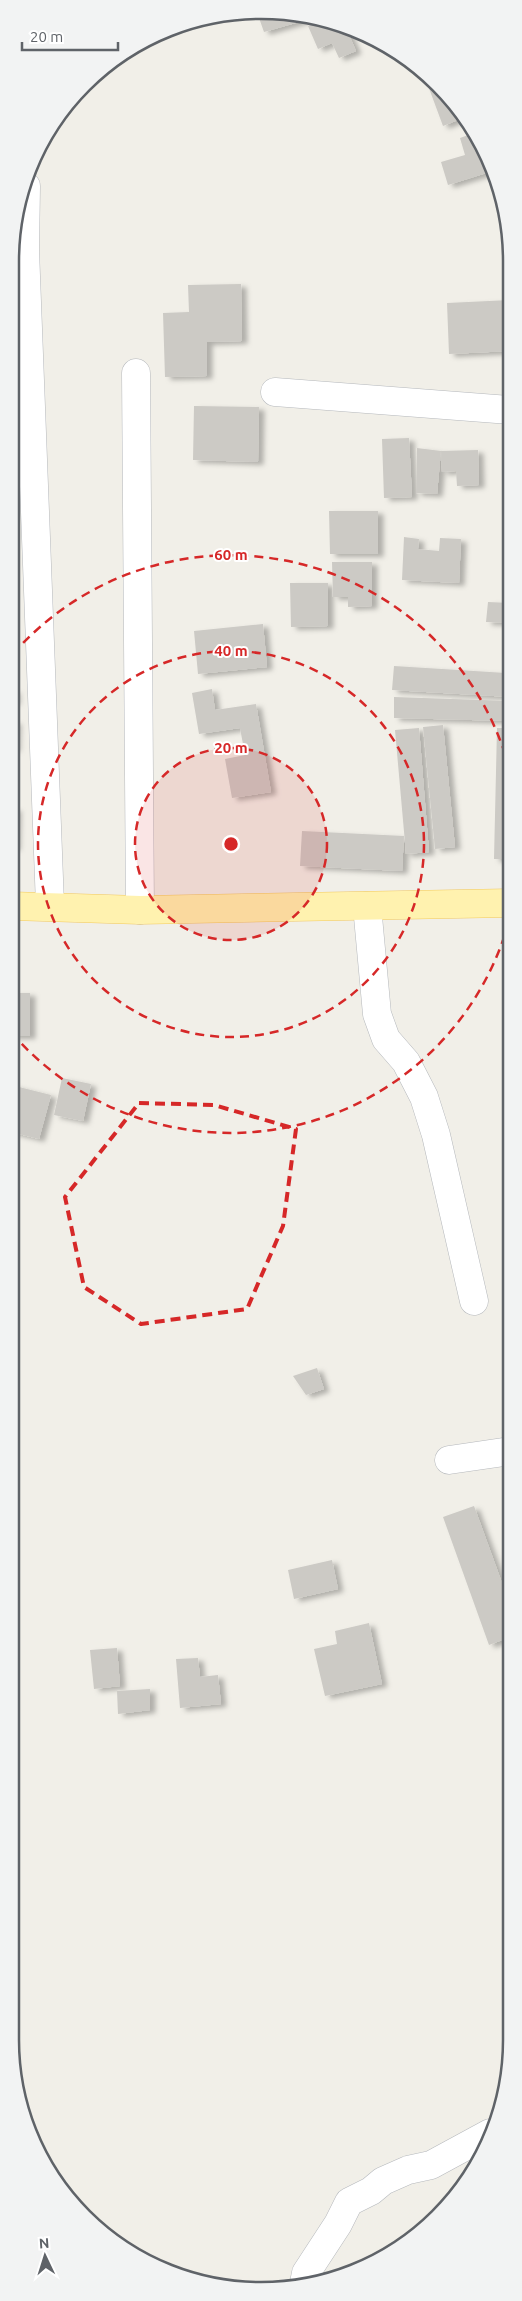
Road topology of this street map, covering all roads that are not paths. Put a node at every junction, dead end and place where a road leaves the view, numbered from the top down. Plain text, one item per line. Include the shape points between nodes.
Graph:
1 (26, 203) edge
2 (136, 373) dead end
3 (275, 392) dead end
4 (503, 409) edge
5 (503, 903) edge
6 (19, 906) edge
7 (50, 906) junction
8 (367, 906) junction
9 (140, 910) junction
10 (474, 1301) dead end
11 (503, 1452) edge
12 (449, 1460) dead end
13 (483, 2137) edge
14 (305, 2278) edge

1 - 7 street
2 - 9 street
3 - 4 street
5 - 8 main road
6 - 7 main road
7 - 9 main road
8 - 9 main road
8 - 10 street via 377,1014 386,1040 406,1062 424,1096
11 - 12 street
13 - 14 street via 431,2165 408,2170 383,2181 349,2202

